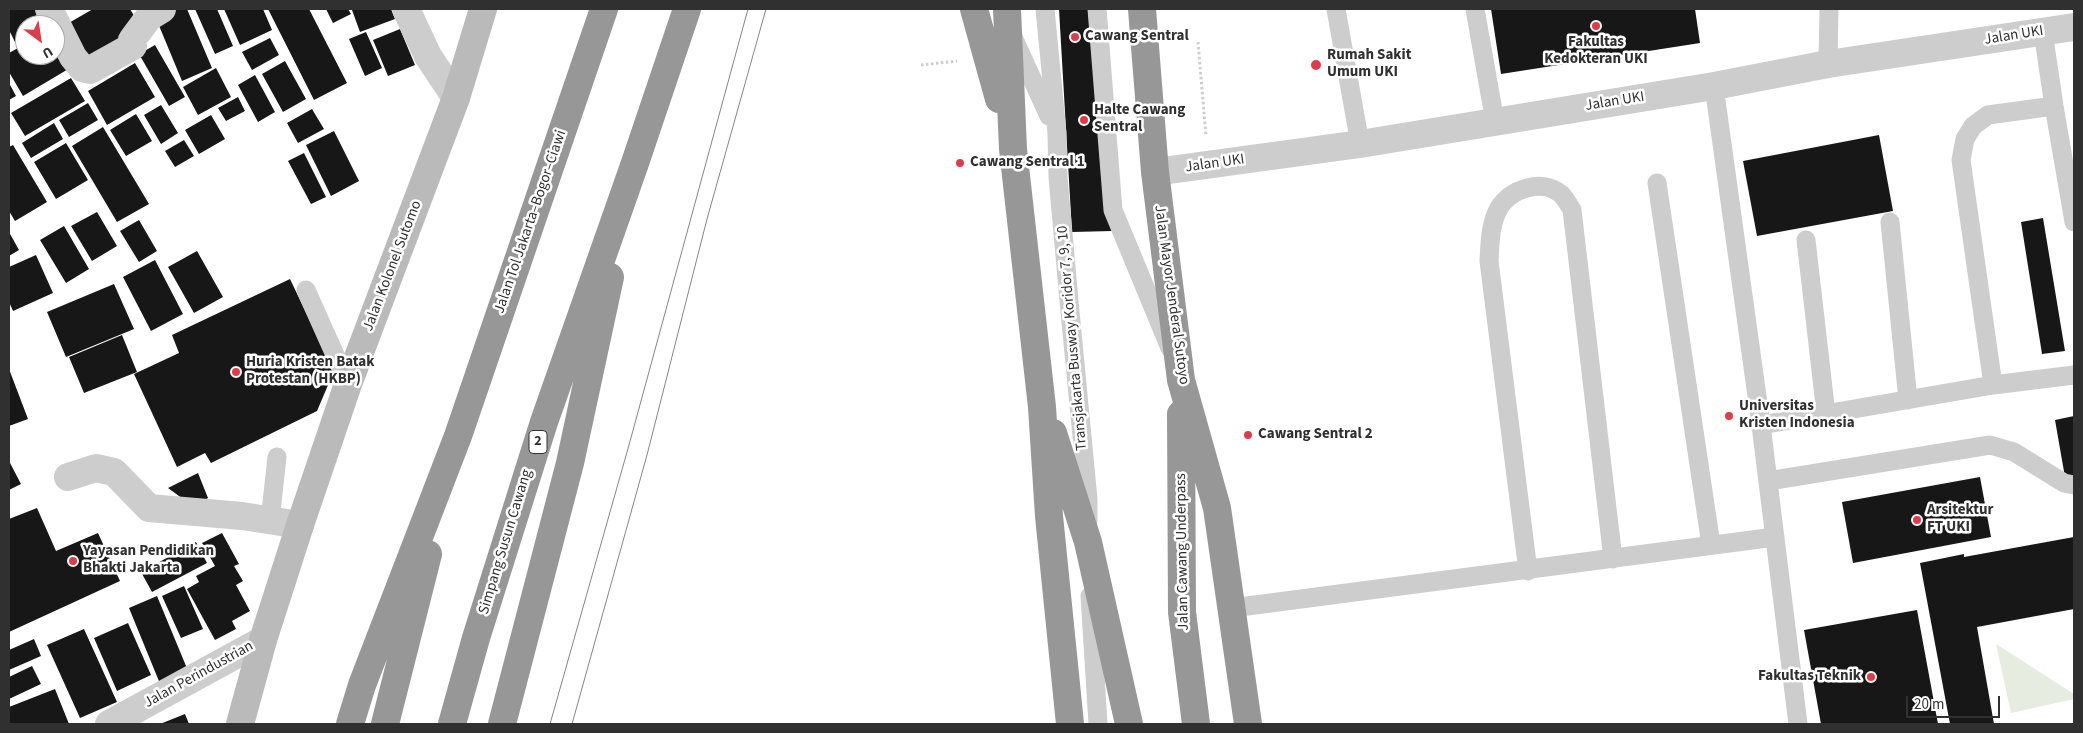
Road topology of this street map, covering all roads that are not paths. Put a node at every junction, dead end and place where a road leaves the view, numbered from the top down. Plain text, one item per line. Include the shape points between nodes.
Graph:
1 (49, 9) edge
2 (162, 9) edge
3 (406, 9) edge
4 (483, 9) edge
5 (604, 9) edge
6 (686, 9) edge
7 (974, 9) edge
8 (1045, 9) edge
9 (1097, 9) edge
10 (1142, 9) edge
11 (1336, 9) edge
12 (1475, 9) edge
13 (1829, 9) edge
14 (1003, 14) edge
15 (2074, 27) edge
16 (2043, 32) junction
17 (1828, 64) junction
18 (1714, 86) junction
19 (456, 98) junction
20 (2054, 106) junction
21 (1495, 122) junction
22 (1057, 133) junction
23 (1360, 144) junction
24 (1013, 149) junction
25 (635, 163) junction
26 (1154, 172) junction
27 (1657, 183) dead end
28 (1890, 222) dead end
29 (2074, 222) edge
30 (1806, 240) dead end
31 (306, 290) dead end
32 (2074, 375) edge
33 (1181, 380) junction
34 (348, 384) junction
35 (1993, 385) junction
36 (1908, 400) junction
37 (1042, 407) junction
38 (1826, 414) junction
39 (1761, 425) junction
40 (458, 436) junction
41 (278, 457) dead end
42 (68, 477) dead end
43 (1768, 481) junction
44 (2074, 485) edge
45 (270, 521) junction
46 (300, 525) junction
47 (1775, 537) junction
48 (1088, 542) junction
49 (1711, 545) junction
50 (1613, 559) junction
51 (1528, 571) junction
52 (1232, 608) junction
53 (263, 640) junction
54 (108, 724) edge
55 (240, 724) edge
56 (350, 724) edge
57 (385, 724) edge
58 (452, 724) edge
59 (502, 724) edge
60 (1070, 724) edge
61 (1098, 724) edge
62 (1129, 724) edge
63 (1196, 724) edge
64 (1248, 724) edge
65 (1798, 724) edge

1 - 2 street via 73,57 82,68 90,70 133,46 132,40 150,17
3 - 19 street via 428,56
4 - 19 street, Jalan Kolonel Sutomo
5 - 40 highway, Jalan Tol Jakarta–Bogor–Ciawi
6 - 25 highway, 2
7 - 24 highway
8 - 22 lane, Transjakarta Busway Koridor 7, 9, 10
9 - 33 lane via 1113,210
10 - 26 highway, Jalan Mayor Jenderal Sutoyo
11 - 23 lane
12 - 21 lane
13 - 17 lane
14 - 22 lane
14 - 24 highway
15 - 16 street, Jalan UKI
16 - 17 street, Jalan UKI
16 - 20 lane
17 - 18 street, Jalan UKI
18 - 21 street, Jalan UKI
18 - 39 lane
19 - 34 street, Jalan Kolonel Sutomo
20 - 29 lane
20 - 35 lane via 1988,115 1973,126 1965,139 1961,160
21 - 23 street, Jalan UKI
22 - 48 lane, Transjakarta Busway Koridor 7, 9, 10 via 1058,177 1088,499
23 - 26 street, Jalan UKI
24 - 37 highway
25 - 58 highway, Simpang Susun Cawang / 2 via 544,422
25 - 59 highway via 570,463
26 - 33 highway, Jalan Mayor Jenderal Sutoyo
27 - 49 lane
28 - 36 lane
30 - 38 lane
31 - 34 lane
32 - 35 lane
33 - 52 highway, Jalan Mayor Jenderal Sutoyo via 1217,508
33 - 63 highway, Jalan Cawang Underpass via 1182,612
34 - 46 street, Jalan Kolonel Sutomo
35 - 36 lane
36 - 38 lane
37 - 48 highway via 1056,440
37 - 60 highway via 1049,516
38 - 39 lane
39 - 43 lane
40 - 56 highway
40 - 57 highway
41 - 45 lane
42 - 45 street via 96,468 114,472 149,508
43 - 44 lane via 1990,445 2014,452 2064,483
43 - 47 lane
45 - 46 street
46 - 53 street, Jalan Kolonel Sutomo
47 - 49 lane
47 - 65 lane
48 - 61 lane, Transjakarta Busway Koridor 7, 9, 10
48 - 62 highway
49 - 50 lane
50 - 51 lane
50 - 51 lane via 1572,210 1560,193 1539,185 1516,192 1499,209 1491,230 1489,262
51 - 52 lane
52 - 64 highway, Jalan Mayor Jenderal Sutoyo
53 - 54 street, Jalan Perindustrian
53 - 55 street, Jalan Kolonel Sutomo

